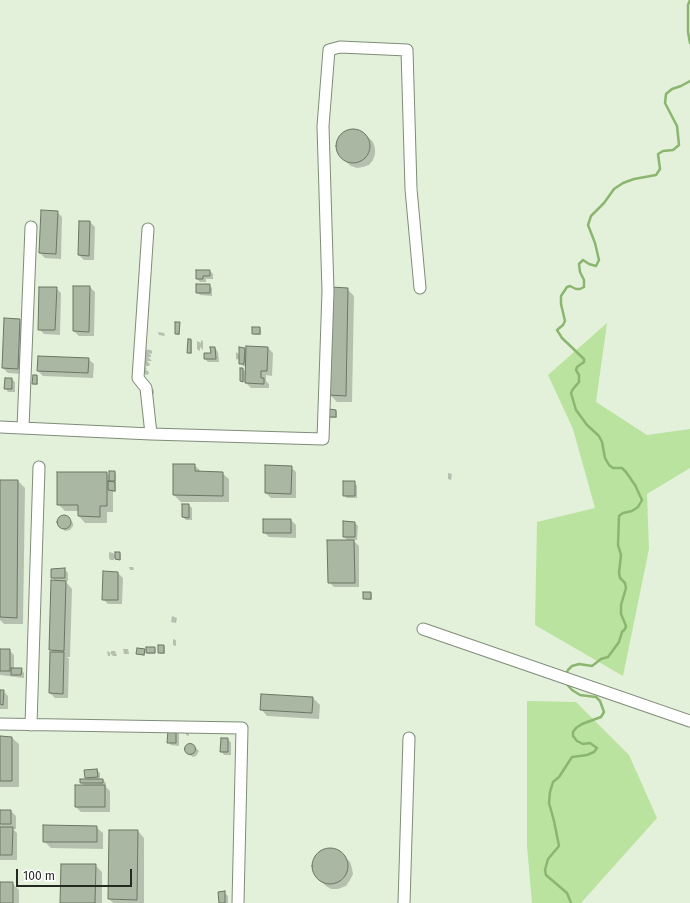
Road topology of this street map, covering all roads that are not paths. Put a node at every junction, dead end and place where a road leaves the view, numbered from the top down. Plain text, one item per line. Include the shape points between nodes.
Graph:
1 (31, 227) dead end
2 (148, 229) dead end
3 (420, 288) dead end
4 (0, 427) edge
5 (22, 428) junction
6 (151, 434) junction
7 (39, 467) dead end
8 (423, 629) dead end
9 (690, 721) edge
10 (0, 724) edge
11 (31, 725) junction
12 (409, 738) dead end
13 (238, 903) edge
14 (404, 903) edge

1 - 5 lane
2 - 6 lane via 138,378 146,388
3 - 6 lane via 411,189 407,50 340,47 329,50 323,126 328,291 323,439
4 - 5 lane
5 - 6 lane
7 - 11 lane
8 - 9 lane
10 - 11 lane
11 - 13 lane via 242,728
12 - 14 lane

